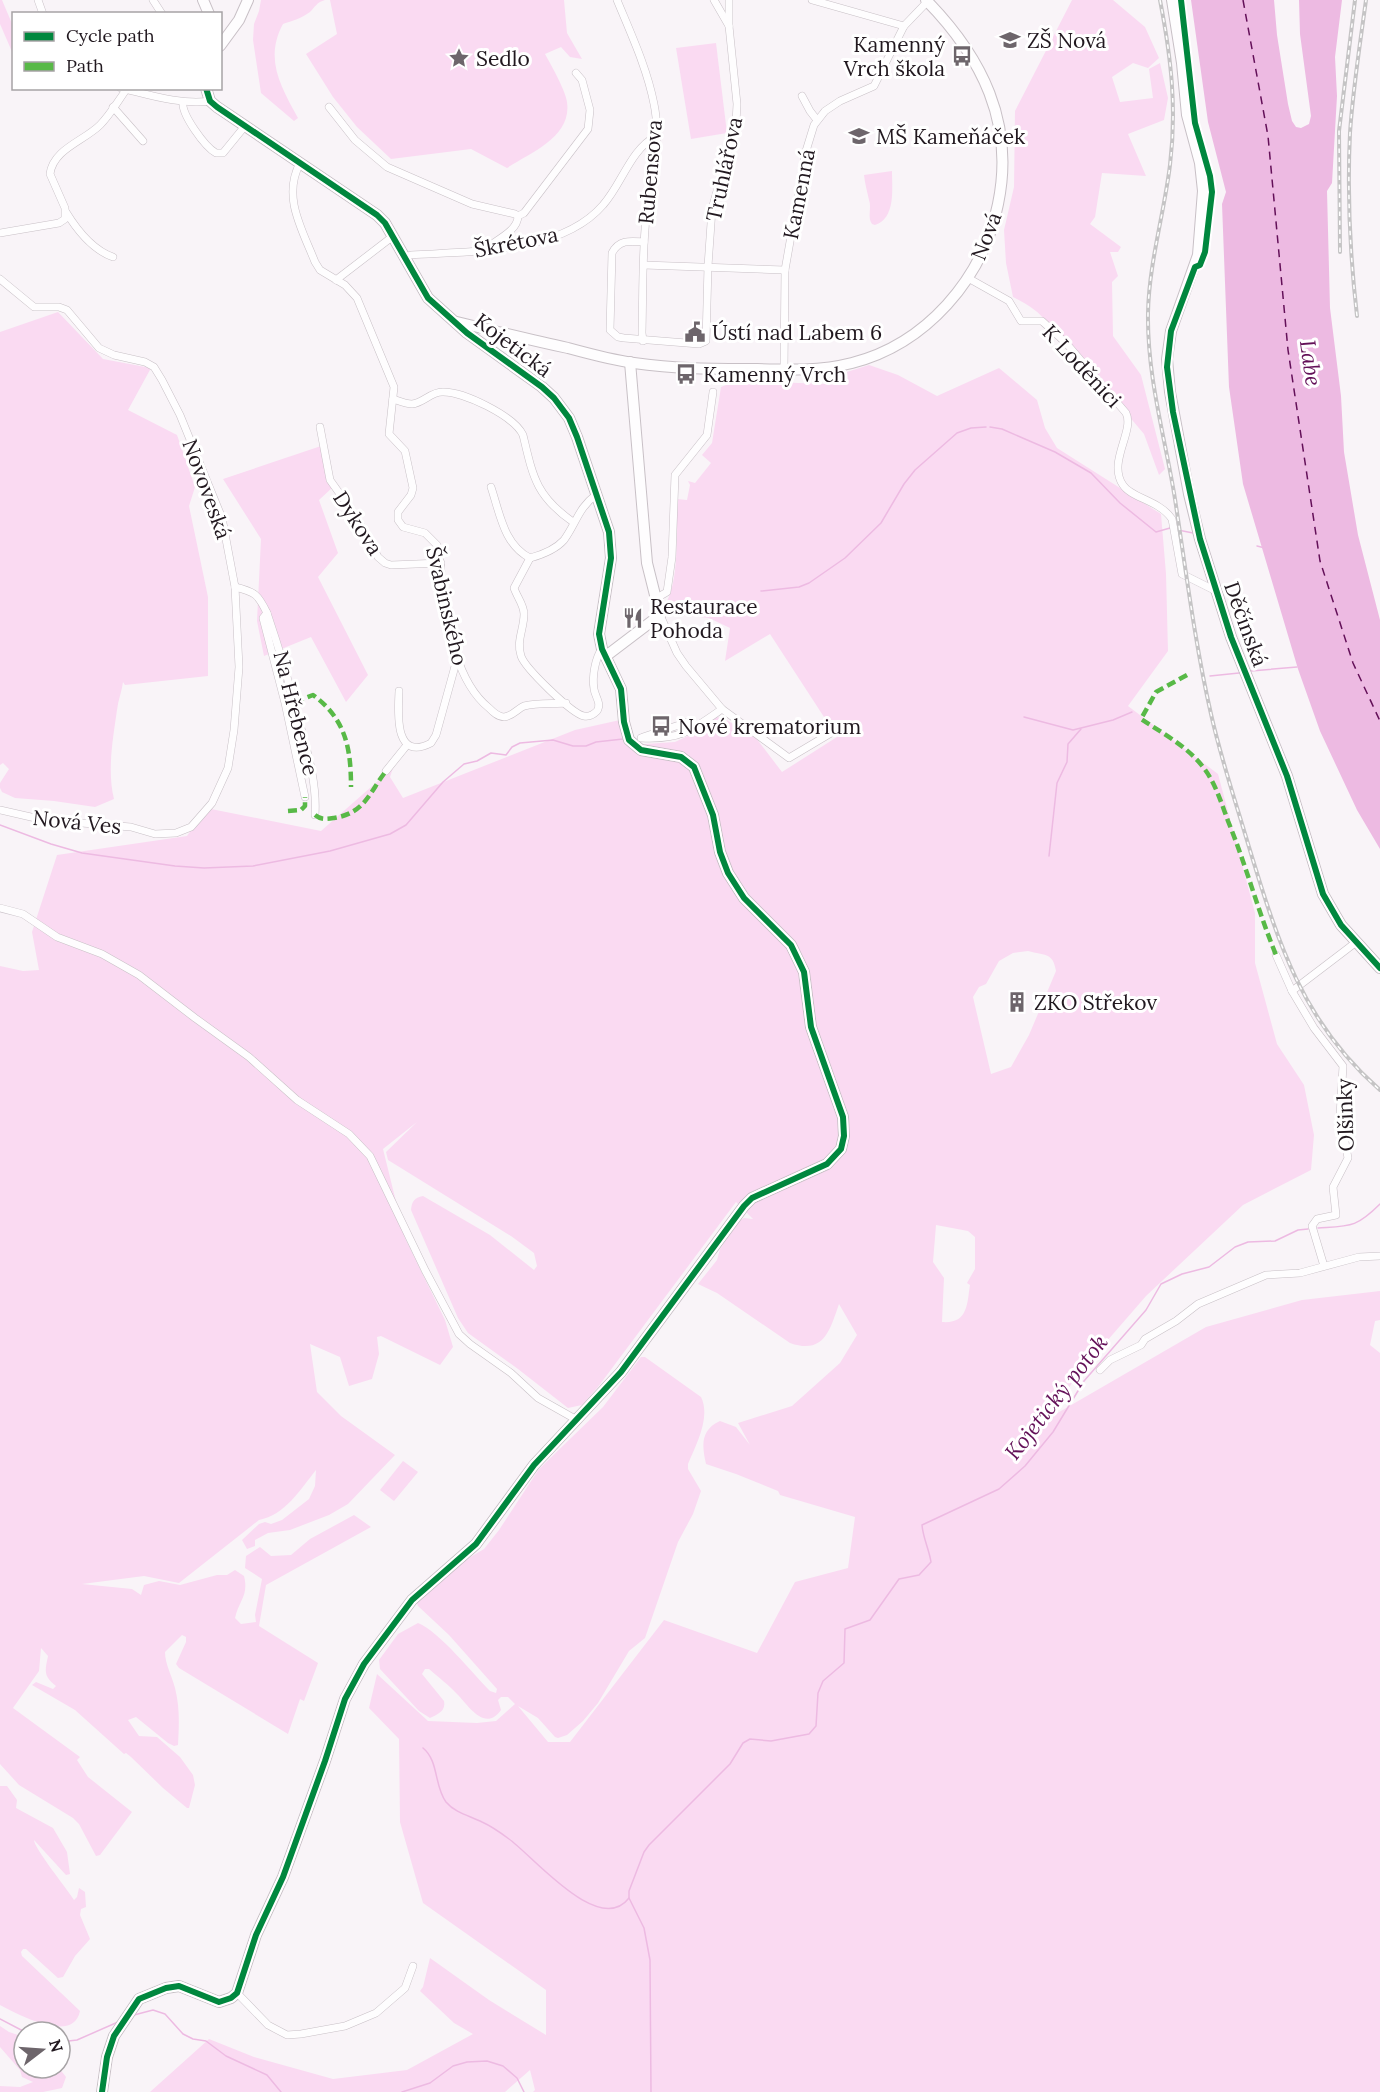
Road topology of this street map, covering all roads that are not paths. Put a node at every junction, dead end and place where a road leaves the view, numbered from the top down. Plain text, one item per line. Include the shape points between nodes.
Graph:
1 (248, 0) edge
2 (618, 0) edge
3 (714, 0) edge
4 (729, 0) edge
5 (813, 0) edge
6 (1172, 0) edge
7 (927, 1) edge
8 (904, 26) junction
9 (729, 27) junction
10 (222, 42) edge
11 (576, 73) dead end
12 (123, 90) edge
13 (132, 90) edge
14 (207, 90) edge
15 (149, 92) edge
16 (802, 96) dead end
17 (210, 101) junction
18 (183, 102) junction
19 (329, 107) dead end
20 (113, 108) junction
21 (817, 120) junction
22 (245, 126) junction
23 (656, 136) junction
24 (143, 141) dead end
25 (300, 163) junction
26 (66, 212) junction
27 (518, 216) junction
28 (0, 233) edge
29 (392, 237) junction
30 (644, 242) junction
31 (483, 251) junction
32 (113, 257) dead end
33 (404, 258) junction
34 (644, 265) junction
35 (708, 266) junction
36 (785, 270) junction
37 (968, 278) junction
38 (0, 279) edge
39 (336, 280) junction
40 (454, 322) junction
41 (643, 340) junction
42 (630, 362) junction
43 (784, 370) junction
44 (713, 392) dead end
45 (393, 399) junction
46 (320, 427) dead end
47 (491, 487) dead end
48 (597, 494) junction
49 (573, 522) junction
50 (530, 558) junction
51 (441, 563) junction
52 (235, 587) junction
53 (1216, 591) junction
54 (655, 599) junction
55 (267, 613) junction
56 (660, 615) junction
57 (604, 652) junction
58 (458, 659) junction
59 (399, 691) dead end
60 (566, 704) junction
61 (722, 709) junction
62 (831, 733) dead end
63 (629, 740) junction
64 (407, 745) junction
65 (386, 771) dead end
66 (305, 797) dead end
67 (0, 810) edge
68 (315, 815) dead end
69 (155, 834) joint
70 (0, 908) edge
71 (1355, 943) junction
72 (1276, 955) dead end
73 (1380, 968) edge
74 (1292, 992) junction
75 (1380, 1256) edge
76 (1324, 1266) junction
77 (1100, 1370) dead end
78 (577, 1420) junction
79 (413, 1966) dead end
80 (237, 1993) junction
81 (102, 2092) edge

1 - 10 street
2 - 23 street, Rubensova via 646,75 654,105
3 - 9 street
4 - 9 street, Truhlářova
5 - 8 street
6 - 53 street, Děčínská via 1187,115 1203,191 1199,246 1172,331 1168,379 1189,494
7 - 8 street, Kamenná
7 - 37 street, Nová via 958,34 978,65 1001,137 998,207
8 - 21 street, Kamenná via 874,86 840,101
9 - 35 street, Truhlářova via 736,123 712,208
11 - 27 street via 582,80 590,110 588,129
12 - 20 street
13 - 15 street
14 - 17 street
15 - 18 street
16 - 21 street, Kamenná
17 - 18 street
17 - 22 street, Kojetická
18 - 22 street via 198,135 216,153 223,153
19 - 27 street via 355,140 387,167 472,204
20 - 24 street
20 - 26 street via 100,125 54,161 51,179
21 - 36 street, Kamenná via 806,151
22 - 25 street, Kojetická
23 - 30 street, Rubensova
23 - 31 street, Škrétova via 644,142 605,203 574,229 545,241
25 - 29 street, Kojetická via 378,215
25 - 39 street, Švabinského via 295,172 292,202 315,262
26 - 28 street via 59,224
26 - 32 street via 91,244
27 - 31 street via 515,227
29 - 33 street, Kojetická
29 - 39 street
30 - 34 street, Rubensova
30 - 41 street, Rubensova via 624,242 612,253 610,330 618,337
31 - 33 street, Škrétova
33 - 40 street, Kojetická via 428,298
34 - 35 street
34 - 41 street, Rubensova
35 - 36 street
35 - 41 street, Truhlářova via 706,341 699,344
36 - 43 street
37 - 43 street, Nová via 940,312 890,349 843,365
37 - 53 street, K Loděnici via 1009,301 1021,321 1042,321 1126,413 1128,420 1118,464 1123,486 1167,512 1172,519 1182,574
38 - 52 street, Novoveská via 34,307 67,310 99,348 154,367 180,415 222,518
39 - 45 street, Švabinského via 357,298 391,378
40 - 42 street, Nová
40 - 48 street, Kojetická via 554,398 578,437
42 - 43 street, Nová
42 - 54 street via 647,563
44 - 54 street via 707,435 675,475 667,592
45 - 49 street via 410,404 443,392 476,401 513,423 523,435 537,486
45 - 51 street, Švabinského via 389,434 405,451 413,488 398,512 398,520 403,527 431,537
46 - 51 street, Dykova via 330,480 378,557 391,565
47 - 50 street via 507,537
48 - 49 street via 585,503
48 - 57 street, Kojetická via 609,532 611,558 599,634
49 - 50 street via 563,541
50 - 60 street via 514,588 524,613 521,656 534,675
51 - 58 street, Švabinského
52 - 55 street, Na Hřebence via 260,597
52 - 69 street, Novoveská via 239,667 228,768 212,803 191,827 176,833
53 - 71 street, Děčínská via 1283,767 1323,894 1335,918
54 - 56 street
55 - 66 street, Na Hřebence via 263,618
55 - 68 street, Na Hřebence via 306,747 316,797
56 - 57 street via 619,646
56 - 61 street via 677,653
57 - 60 street, Švabinského via 597,655 597,710 584,716
57 - 63 street, Kojetická via 621,689
58 - 60 street, Švabinského via 476,695 497,715 512,715 526,706
58 - 64 street via 436,735 431,743
59 - 64 street via 399,728
61 - 62 street via 789,758
61 - 63 street via 697,727 672,738
63 - 78 street via 641,750 681,757 694,767 713,814 728,873 744,898 782,935 797,956 806,983 811,1028 843,1117 844,1136 841,1149 827,1164 752,1198 621,1372
64 - 65 street
67 - 69 street, Nová Ves via 44,820 131,827
70 - 78 street via 23,914 57,937 113,959 139,975 249,1057 297,1100 349,1134 370,1156 459,1334 511,1372 538,1398
71 - 73 street, Děčínská
71 - 74 street
72 - 74 street
74 - 76 street, Olšinky via 1343,1066 1340,1098 1348,1158 1333,1187 1336,1215 1317,1219 1312,1226
75 - 76 street
76 - 77 street via 1300,1273 1266,1275 1214,1296
78 - 80 street via 534,1465 476,1544 412,1600 364,1664 345,1699 322,1772 283,1877 256,1935
79 - 80 street via 405,1988 376,2013 345,2026 301,2034 287,2035 268,2025
80 - 81 street via 219,2002 179,1986 139,1999 114,2036 106,2057

